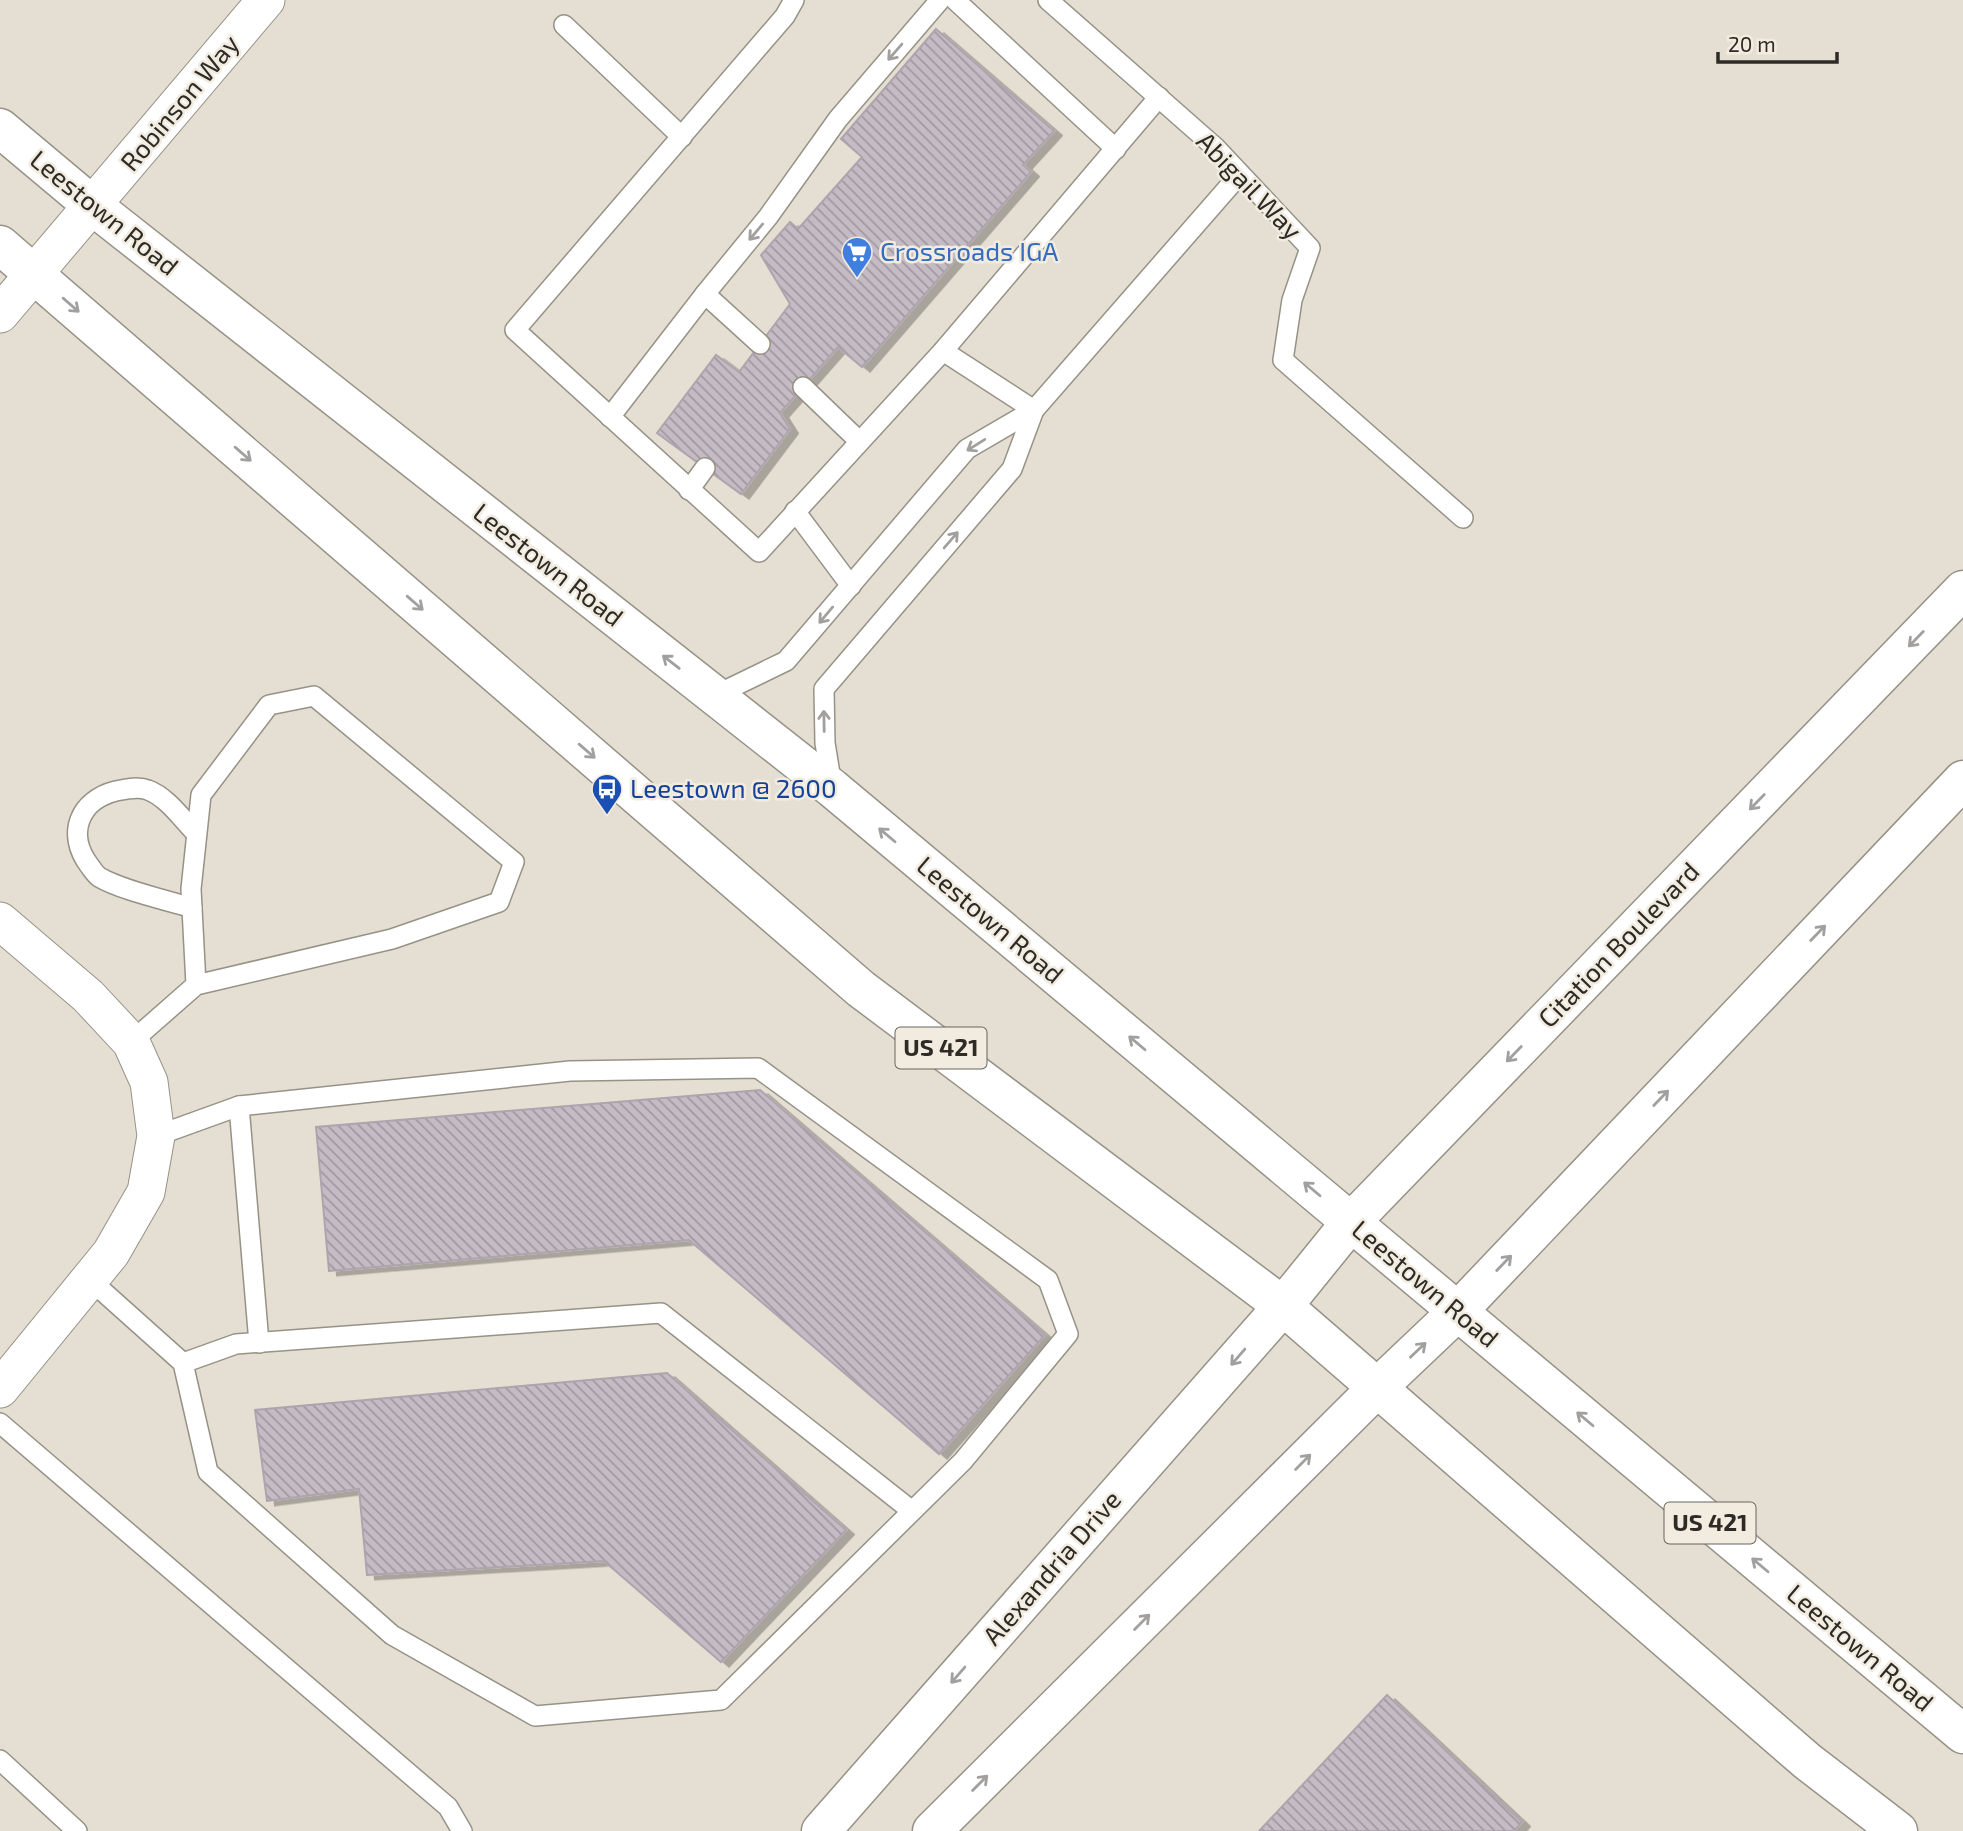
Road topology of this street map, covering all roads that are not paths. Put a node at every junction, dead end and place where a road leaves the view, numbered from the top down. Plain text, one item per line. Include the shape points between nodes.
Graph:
1 (266, 0) edge
2 (793, 0) edge
3 (940, 0) edge
4 (955, 0) edge
5 (1048, 0) edge
6 (564, 25) dead end
7 (1159, 97) junction
8 (0, 128) edge
9 (682, 137) junction
10 (1116, 149) junction
11 (1240, 174) junction
12 (93, 206) junction
13 (0, 245) edge
14 (35, 274) junction
15 (705, 294) junction
16 (0, 314) edge
17 (760, 344) dead end
18 (943, 351) junction
19 (803, 387) dead end
20 (1034, 410) junction
21 (610, 417) junction
22 (859, 441) junction
23 (705, 468) dead end
24 (690, 490) junction
25 (795, 512) junction
26 (1462, 518) dead end
27 (851, 586) junction
28 (1963, 590) edge
29 (714, 696) junction
30 (1963, 780) edge
31 (832, 788) junction
32 (196, 833) junction
33 (192, 908) junction
34 (0, 921) edge
35 (196, 985) junction
36 (131, 1042) junction
37 (239, 1106) junction
38 (156, 1136) junction
39 (1351, 1222) junction
40 (89, 1279) junction
41 (1283, 1306) junction
42 (1457, 1312) junction
43 (259, 1343) junction
44 (183, 1363) junction
45 (1378, 1387) junction
46 (0, 1389) edge
47 (0, 1423) edge
48 (912, 1511) junction
49 (1963, 1734) edge
50 (0, 1760) edge
51 (77, 1831) edge
52 (462, 1831) edge
53 (821, 1831) edge
54 (932, 1831) edge
55 (1898, 1831) edge

1 - 12 street, Robinson Way
2 - 9 lane via 785,16
3 -> 15 lane via 838,118 768,217
4 - 10 lane
5 - 7 lane, Abigail Way
6 - 9 lane
7 - 10 lane
7 - 11 lane, Abigail Way
8 - 12 main road, Leestown Road / US 421
9 - 21 lane via 515,330
10 - 18 lane
11 - 20 lane
11 - 26 lane, Abigail Way via 1310,248 1292,300 1283,360
12 - 14 street, Robinson Way
29 -> 12 main road, Leestown Road / US 421
13 - 14 main road, US 421
14 - 16 street, Robinson Way
14 -> 41 main road, US 421 via 861,989
15 - 17 lane
15 - 21 lane
18 - 20 lane
18 - 22 lane
19 - 22 lane
20 -> 27 lane via 967,449
31 -> 20 lane via 824,689 1012,468
21 - 24 lane
22 - 25 lane
23 - 24 lane
24 - 25 lane via 759,552
25 - 27 lane
27 -> 29 lane via 786,662
28 -> 39 main road, Citation Boulevard
29 - 31 main road, Leestown Road / US 421
42 -> 30 main road
39 -> 31 main road, Leestown Road / US 421
32 - 33 lane
32 - 33 lane via 164,800 147,789 128,788 90,803 82,812 78,832 81,853 97,876
32 - 35 lane via 201,795 269,705 314,696 514,862 499,902 392,939
33 - 35 lane
34 - 36 street via 88,996
35 - 36 lane
36 - 38 street via 149,1082
37 - 38 lane
37 - 43 lane
37 - 48 lane via 570,1071 758,1068 1048,1280 1068,1334 963,1461
38 - 40 street via 146,1192 111,1253
39 - 41 main road, Citation Boulevard
39 - 42 main road, Leestown Road / US 421
40 - 44 lane
40 - 46 street
41 - 45 main road, US 421
41 -> 53 main road, Alexandria Drive
45 -> 42 main road
49 -> 42 main road, Leestown Road / US 421
43 - 44 lane via 236,1344
43 - 48 lane via 661,1313
44 - 48 lane via 208,1472 392,1635 535,1716 721,1700
54 -> 45 main road
45 - 55 main road, US 421 via 1807,1761
47 - 52 lane via 448,1807
50 - 51 lane

